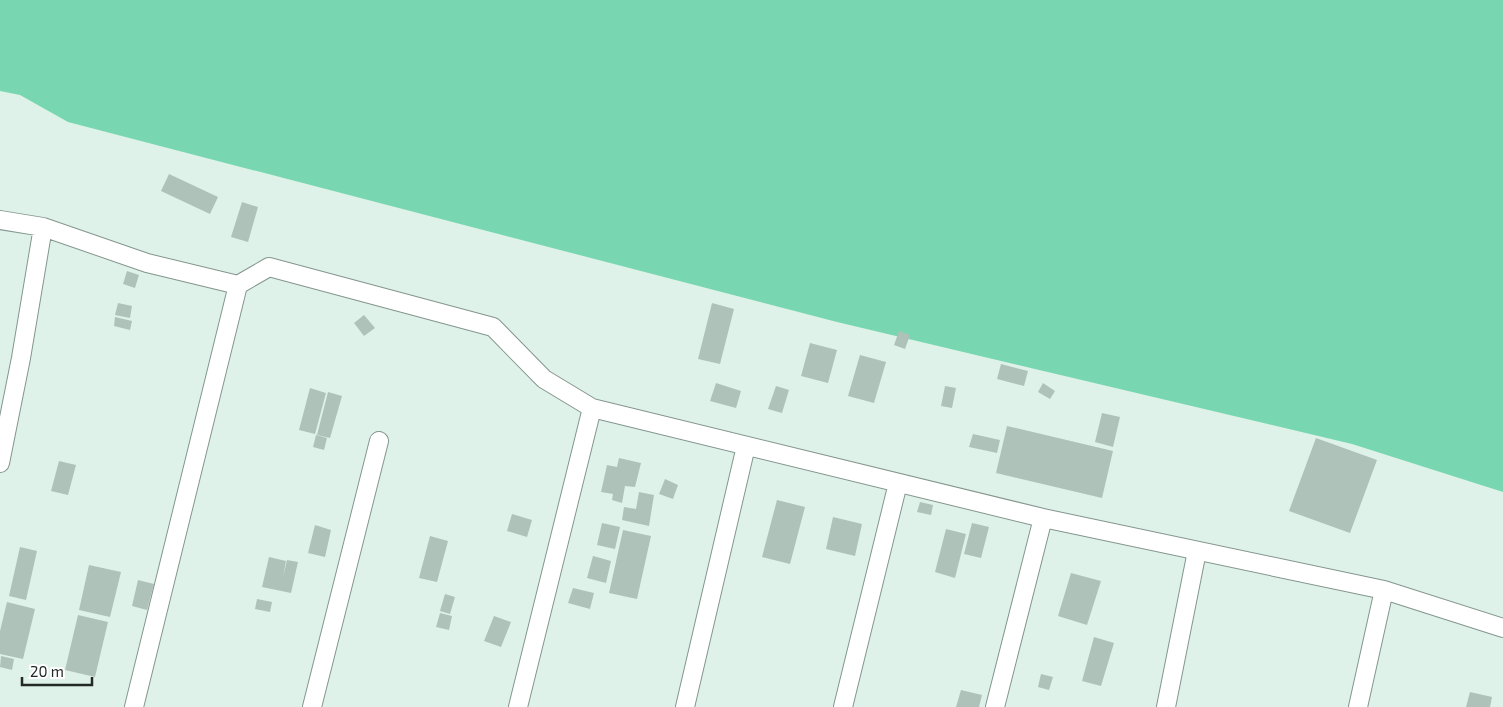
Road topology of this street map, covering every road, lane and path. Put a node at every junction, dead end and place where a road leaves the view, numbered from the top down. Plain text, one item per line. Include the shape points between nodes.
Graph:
1 (0, 220) edge
2 (43, 228) junction
3 (238, 285) junction
4 (592, 408) junction
5 (379, 441) dead end
6 (746, 446) junction
7 (0, 464) edge
8 (898, 483) junction
9 (1043, 518) junction
10 (1197, 551) junction
11 (1384, 590) junction
12 (1503, 628) edge
13 (134, 707) edge
14 (312, 707) edge
15 (518, 707) edge
16 (685, 707) edge
17 (843, 707) edge
18 (995, 707) edge
19 (1166, 707) edge
20 (1358, 707) edge

1 - 2 street
2 - 3 street via 148,263
2 - 7 street
3 - 4 street via 269,267 493,327 544,379
3 - 13 street
4 - 6 street
4 - 15 street
5 - 14 street
6 - 8 street
6 - 16 street
8 - 9 street
8 - 17 street
9 - 10 street
9 - 18 street
10 - 11 street
10 - 19 street
11 - 12 street
11 - 20 street

